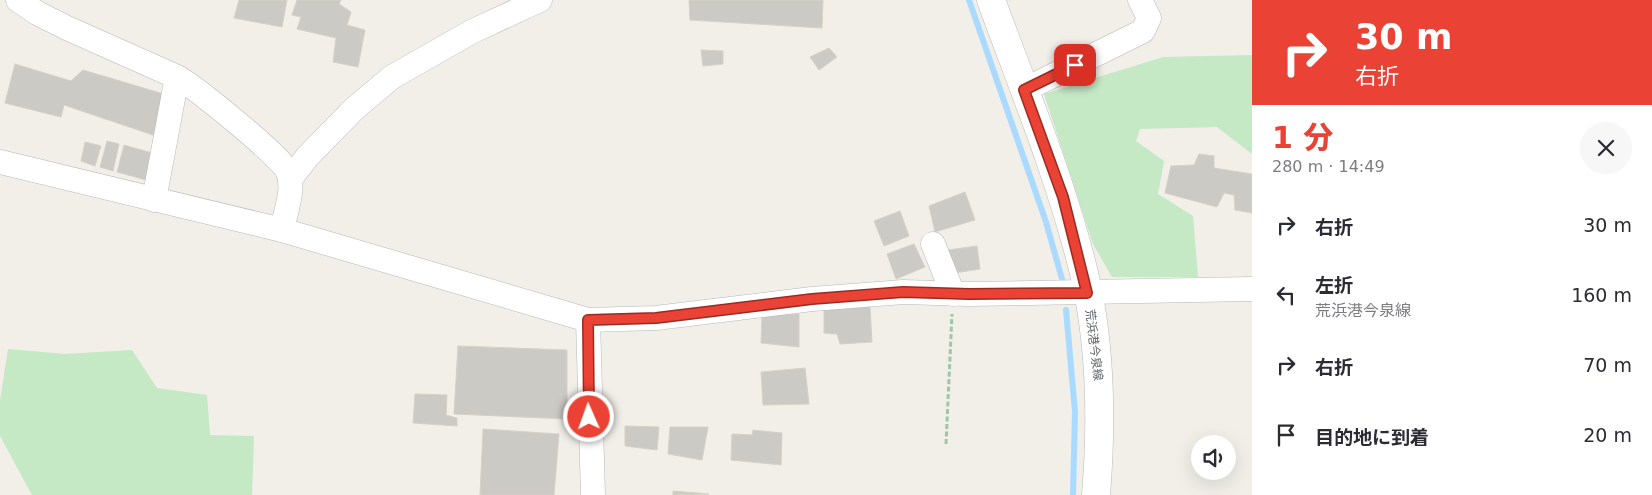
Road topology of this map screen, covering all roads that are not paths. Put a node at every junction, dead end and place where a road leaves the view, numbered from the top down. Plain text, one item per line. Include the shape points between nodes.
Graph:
1 (18, 0) edge
2 (540, 0) edge
3 (991, 0) edge
4 (1140, 0) edge
5 (177, 77) junction
6 (1024, 90) junction
7 (0, 162) edge
8 (290, 179) junction
9 (154, 200) junction
10 (282, 230) junction
11 (933, 244) dead end
12 (1252, 289) edge
13 (1087, 293) junction
14 (953, 294) junction
15 (588, 320) junction
16 (593, 495) edge
17 (1096, 495) edge

1 - 5 street via 67,28
2 - 8 street via 472,31 392,78 354,109
3 - 6 main road, 荒浜港今泉線
4 - 6 street via 1149,18 1144,31
5 - 8 street via 194,87 262,145 288,170
5 - 9 street
6 - 13 main road, 荒浜港今泉線 via 1063,197
7 - 9 street
8 - 10 street
9 - 10 street
10 - 15 street
11 - 14 street
12 - 13 street
13 - 14 street
13 - 17 main road, 荒浜港今泉線 via 1100,396
14 - 15 street via 894,293 812,299 656,318
15 - 16 street

